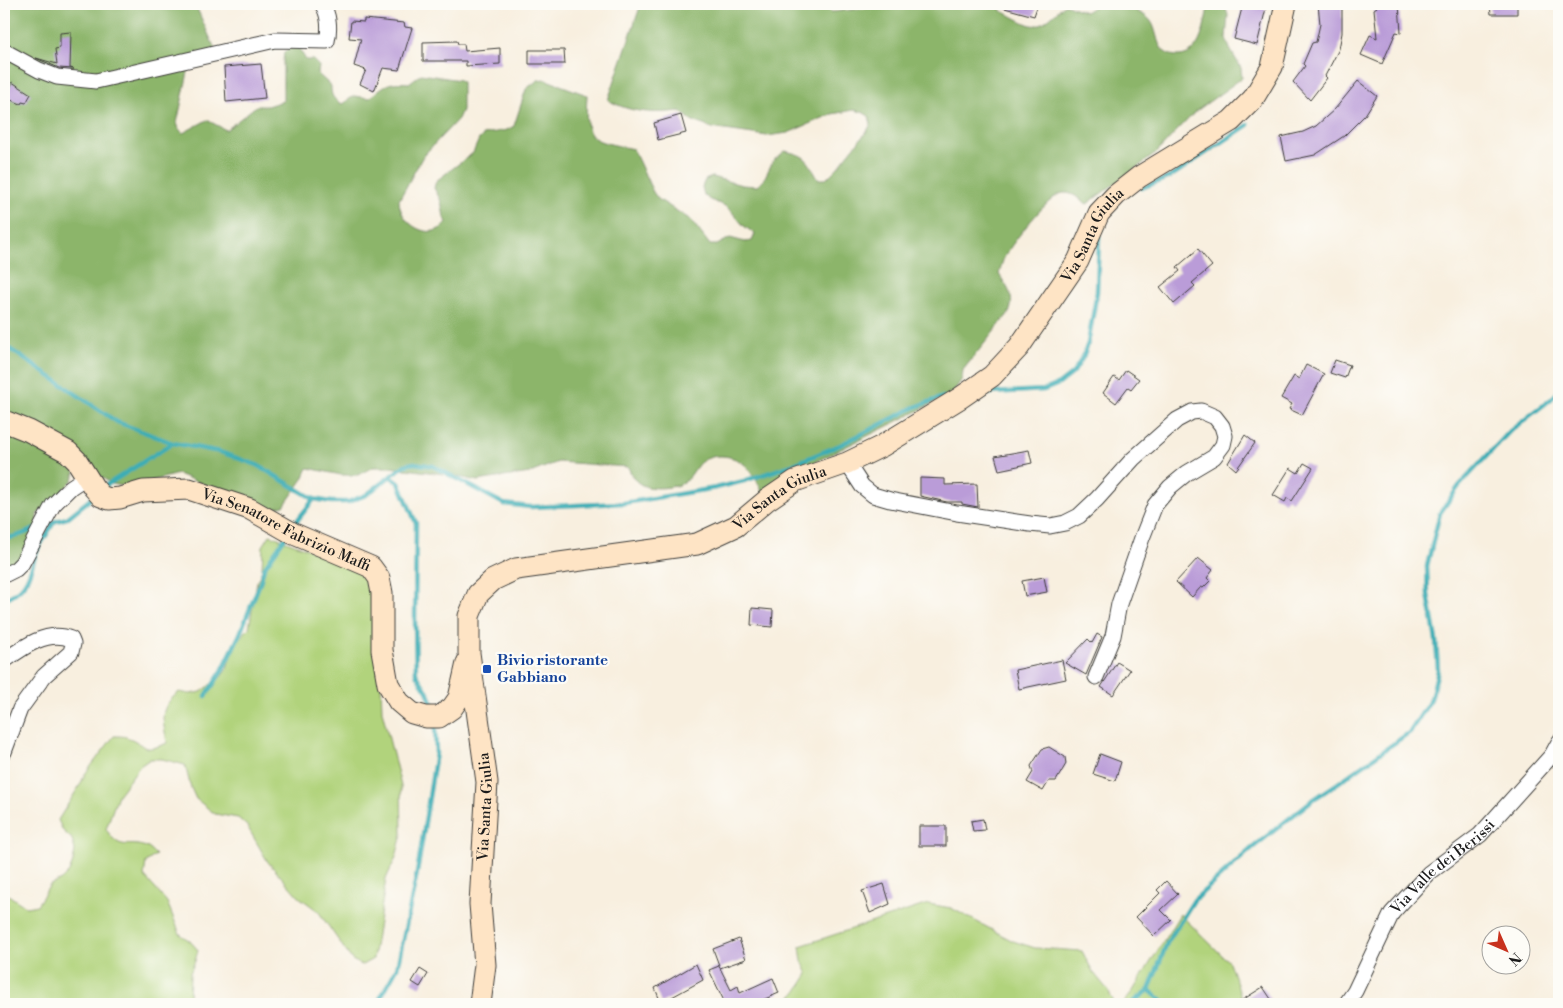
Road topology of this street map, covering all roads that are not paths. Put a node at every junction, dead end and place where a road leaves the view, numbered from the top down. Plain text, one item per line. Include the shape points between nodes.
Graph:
1 (322, 4) edge
2 (1286, 4) edge
3 (4, 51) edge
4 (4, 421) edge
5 (847, 463) junction
6 (86, 477) junction
7 (4, 575) edge
8 (469, 653) junction
9 (4, 662) edge
10 (1096, 677) dead end
11 (1559, 742) edge
12 (4, 752) edge
13 (480, 1004) edge
14 (1346, 1004) edge

1 - 3 street via 329,28 327,41 275,40 96,81 57,77
2 - 5 street, Via Santa Giulia via 1272,67 1253,99 1232,121 1139,177 1098,213 1078,261 1019,347 992,376 882,446
4 - 6 street, Via Senatore Fabrizio Maffi via 68,452
5 - 8 street, Via Santa Giulia via 795,481 736,526 698,544 516,569 501,575 478,594 469,616
5 - 10 street via 862,486 890,500 1050,526 1079,516 1133,459 1177,420 1201,411 1214,417 1222,426 1223,445 1214,457 1170,487 1156,505 1119,604 1113,636
6 - 7 street via 53,505 22,563
6 - 8 street, Via Senatore Fabrizio Maffi via 101,496 109,499 143,491 189,489 250,508 294,534 371,567 379,578 382,593 382,650 388,684 399,702 412,713 439,717 452,708 458,698
8 - 13 street, Via Santa Giulia via 487,782 480,904 485,965
9 - 12 street via 23,647 52,636 64,636 73,644 71,652 44,676 20,709
11 - 14 street, Via Valle dei Berissi via 1552,755 1480,835 1429,873 1392,913

